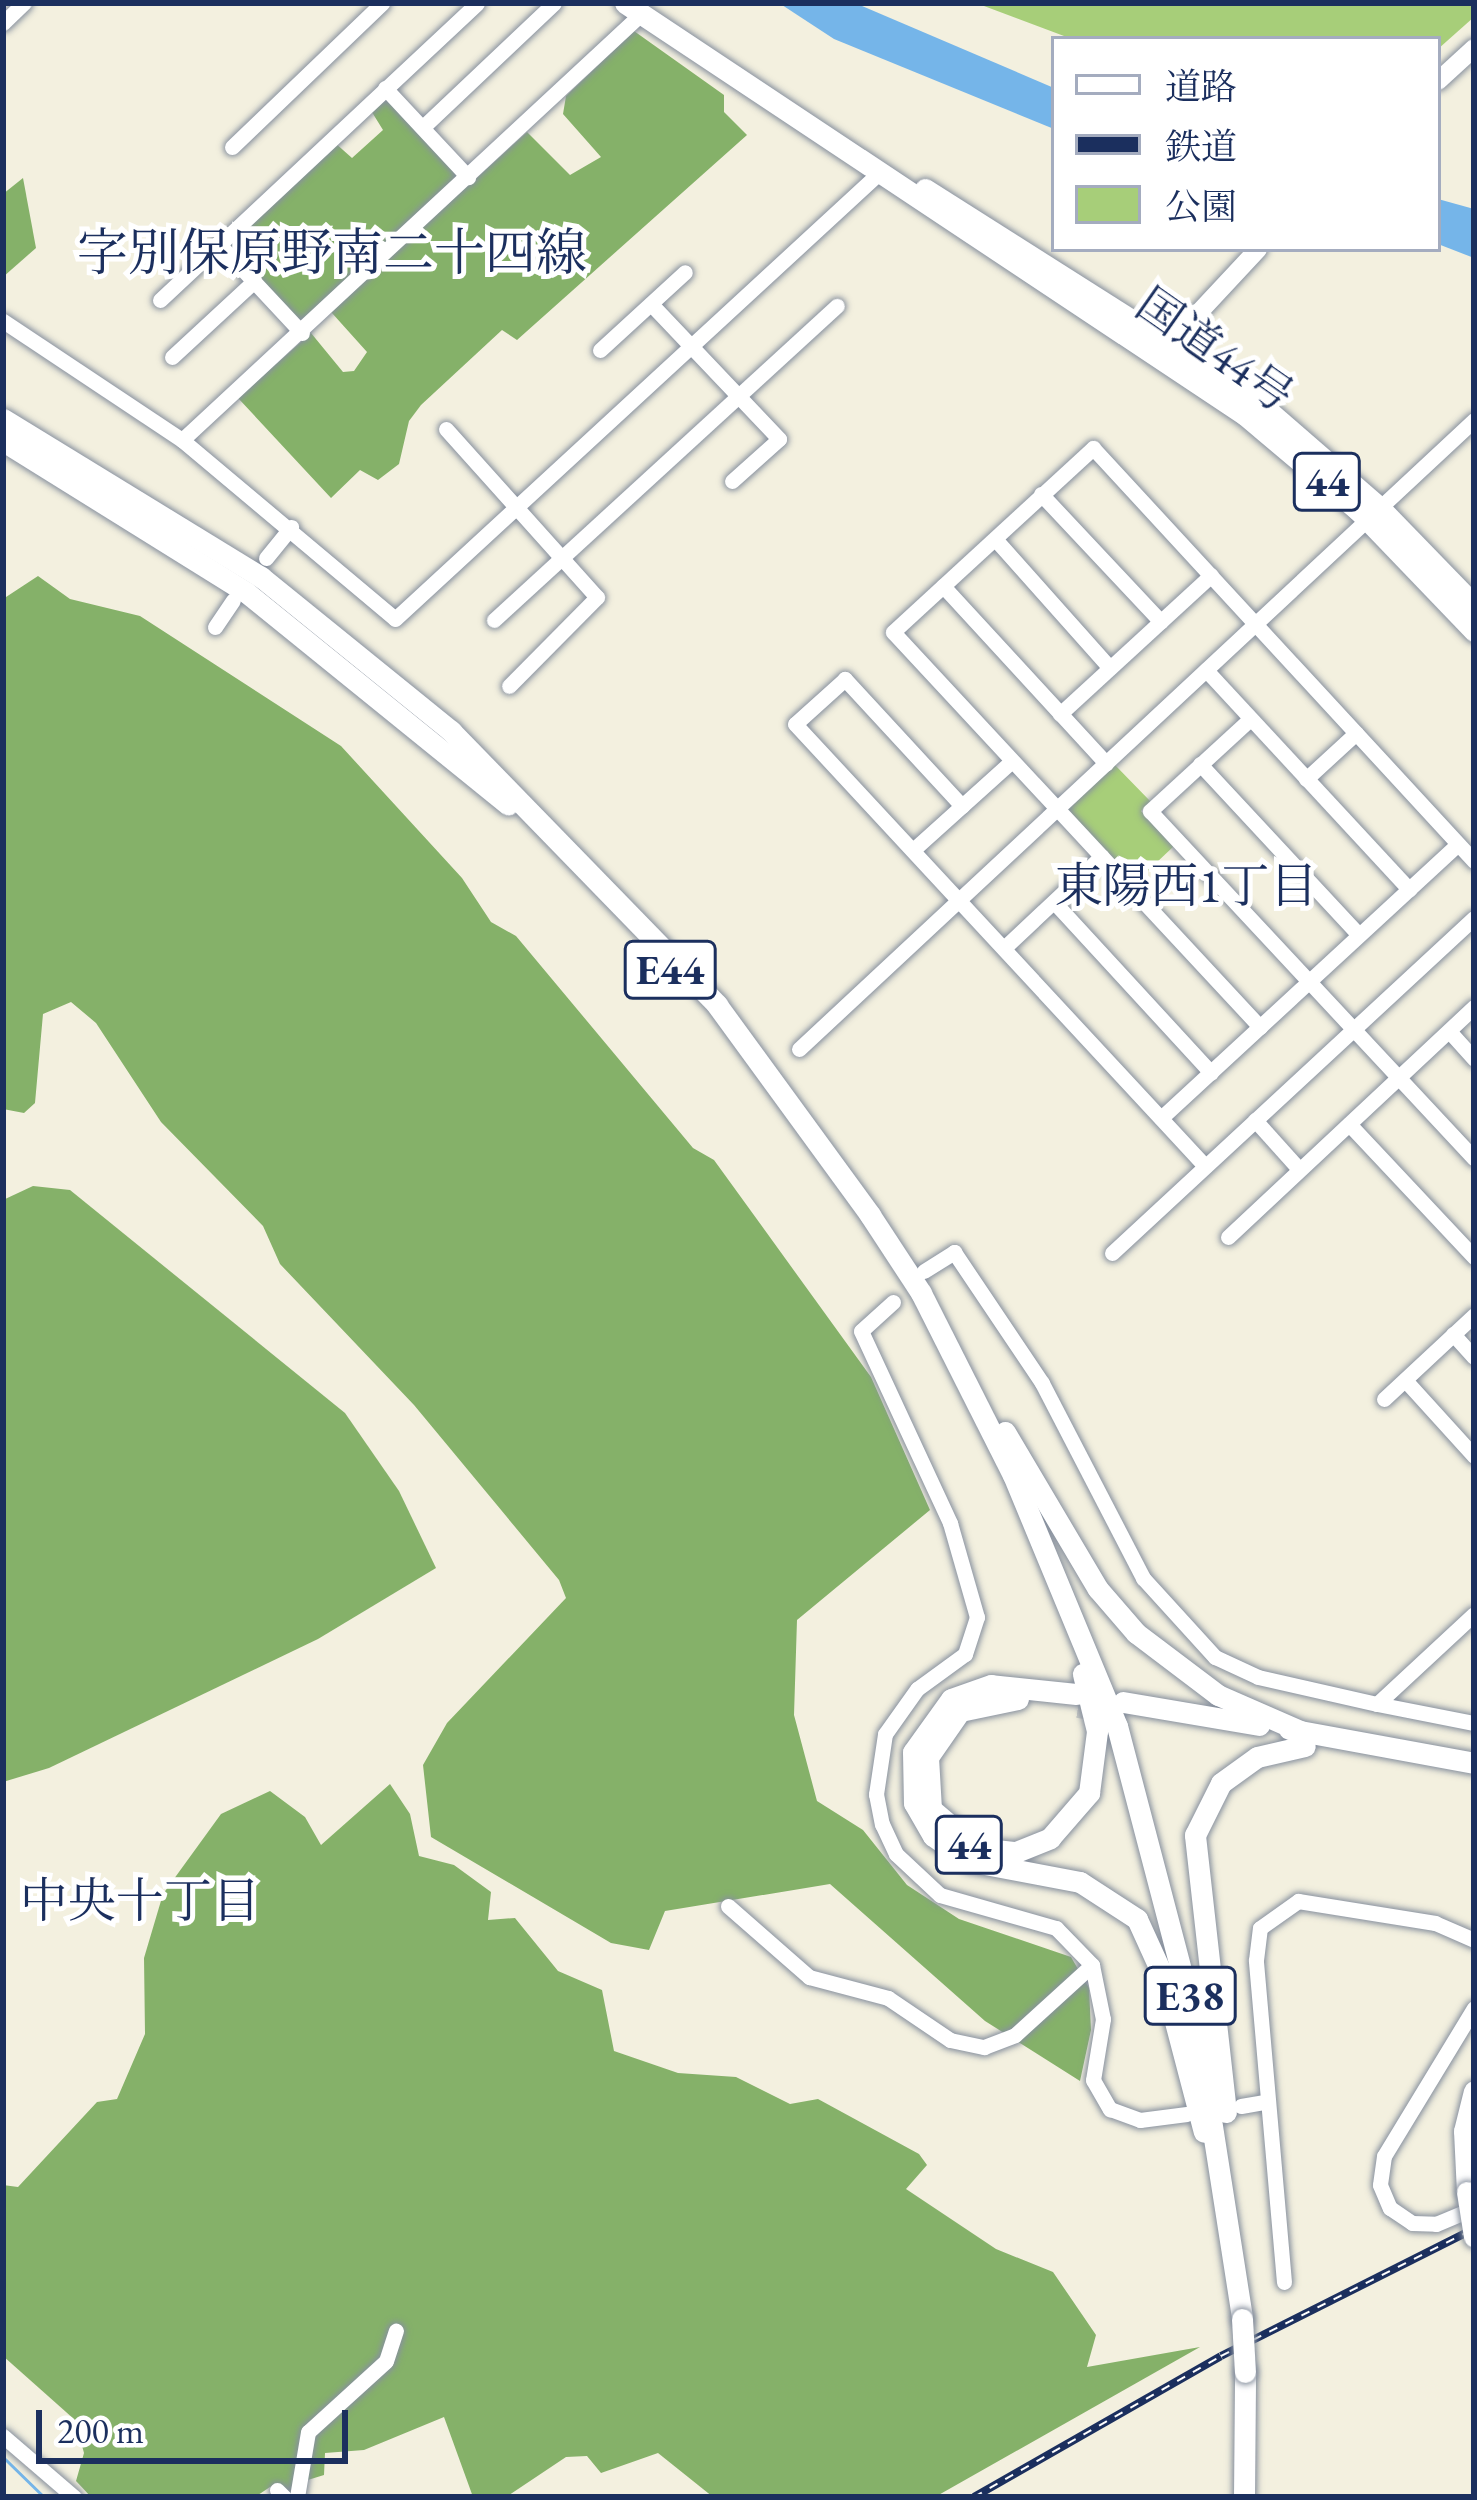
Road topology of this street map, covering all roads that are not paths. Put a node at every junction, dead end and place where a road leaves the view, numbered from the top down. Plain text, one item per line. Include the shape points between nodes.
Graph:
1 (24, 3) edge
2 (382, 3) edge
3 (477, 3) edge
4 (554, 3) edge
5 (633, 8) edge
6 (3, 23) edge
7 (1474, 48) edge
8 (1441, 78) edge
9 (386, 88) junction
10 (423, 127) junction
11 (232, 147) dead end
12 (880, 172) junction
13 (468, 177) junction
14 (218, 242) junction
15 (1255, 252) edge
16 (685, 272) dead end
17 (254, 281) junction
18 (160, 299) dead end
19 (651, 304) junction
20 (837, 306) dead end
21 (3, 321) edge
22 (302, 333) junction
23 (692, 348) junction
24 (1166, 348) junction
25 (600, 350) dead end
26 (172, 357) dead end
27 (738, 396) junction
28 (3, 419) edge
29 (1474, 420) edge
30 (446, 429) dead end
31 (182, 440) junction
32 (3, 441) edge
33 (732, 481) dead end
34 (1041, 494) junction
35 (520, 507) junction
36 (1374, 514) junction
37 (291, 527) junction
38 (996, 540) junction
39 (562, 557) junction
40 (266, 558) dead end
41 (1211, 575) junction
42 (943, 586) junction
43 (233, 600) dead end
44 (1474, 605) edge
45 (494, 620) dead end
46 (1161, 622) junction
47 (1254, 623) junction
48 (214, 627) dead end
49 (1474, 631) edge
50 (1110, 668) junction
51 (1206, 670) junction
52 (509, 686) dead end
53 (1060, 714) junction
54 (1250, 719) junction
55 (1356, 733) junction
56 (1012, 760) junction
57 (1106, 763) junction
58 (1200, 764) junction
59 (1306, 779) junction
60 (962, 806) junction
61 (1056, 808) junction
62 (1459, 844) junction
63 (913, 850) junction
64 (1102, 856) junction
65 (1474, 861) edge
66 (1409, 889) junction
67 (958, 899) junction
68 (1054, 902) junction
69 (1474, 918) edge
70 (1359, 935) junction
71 (1004, 947) junction
72 (1310, 980) junction
73 (1474, 1007) edge
74 (1260, 1027) junction
75 (1355, 1029) junction
76 (1449, 1031) junction
77 (799, 1049) dead end
78 (1474, 1059) edge
79 (1211, 1073) junction
80 (1398, 1078) junction
81 (1161, 1118) junction
82 (1255, 1120) junction
83 (1349, 1124) junction
84 (1474, 1159) edge
85 (1205, 1166) junction
86 (1299, 1169) junction
87 (1228, 1237) dead end
88 (1112, 1253) dead end
89 (1474, 1257) edge
90 (924, 1271) dead end
91 (892, 1302) dead end
92 (1474, 1316) edge
93 (1453, 1334) junction
94 (1474, 1357) edge
95 (964, 1372) junction
96 (1405, 1380) junction
97 (1384, 1399) dead end
98 (1474, 1456) edge
99 (1474, 1614) edge
100 (1078, 1657) junction
101 (1378, 1704) junction
102 (1102, 1705) junction
103 (1474, 1723) edge
104 (1303, 1738) junction
105 (1474, 1763) edge
106 (1474, 1774) edge
107 (728, 1906) dead end
108 (1474, 1940) edge
109 (1092, 1965) junction
110 (1474, 2008) edge
111 (1474, 2091) edge
112 (1268, 2101) junction
113 (1241, 2106) dead end
114 (1187, 2114) dead end
115 (1474, 2124) edge
116 (1216, 2179) junction
117 (1472, 2196) edge
118 (1474, 2236) edge
119 (1238, 2272) junction
120 (1284, 2282) dead end
121 (1236, 2322) junction
122 (396, 2331) dead end
123 (3, 2436) edge
124 (74, 2497) edge
125 (296, 2497) edge
126 (1239, 2497) edge

1 - 6 street
2 - 11 street
3 - 9 street
4 - 10 street
5 - 12 highway, 国道44号 / 44
5 - 13 street
7 - 8 main road
9 - 10 street
9 - 14 street
10 - 13 street
12 - 23 street
12 - 24 highway, 国道44号 / 44 via 913,182
13 - 22 street
14 - 17 street
14 - 18 street
15 - 24 main road
16 - 19 street
17 - 22 street
17 - 26 street
19 - 23 street
19 - 25 street
20 - 27 street
21 - 31 street
22 - 31 street
23 - 27 street
23 - 35 street
24 - 36 highway, 国道44号 / 44 via 1250,394
27 - 33 street via 779,439
27 - 39 street
28 - 95 highway, E44 via 260,577 355,648 533,808 766,1067 908,1273
29 - 36 street
30 - 35 street
31 - 37 street
32 - 100 highway, E44 via 142,523 344,664 523,818 710,1013 813,1146 912,1298 1004,1478
34 - 38 street
34 - 41 street via 1093,448
34 - 46 street
35 - 37 street via 395,619
35 - 39 street
36 - 44 highway, 国道44号 / 44
36 - 47 street
36 - 49 highway, 国道44号 / 44
37 - 40 street
38 - 42 street
38 - 50 street
39 - 45 street
39 - 52 street via 597,597 593,607
41 - 46 street
41 - 47 street
42 - 53 street
42 - 56 street via 893,632
43 - 48 street
46 - 50 street
47 - 51 street
47 - 55 street
50 - 53 street
51 - 54 street
51 - 57 street
53 - 57 street
54 - 58 street
54 - 59 street
55 - 59 street
55 - 62 street
56 - 60 street
56 - 61 street
57 - 61 street
58 - 70 street
58 - 72 street via 1150,811
59 - 66 street
60 - 63 street
60 - 63 street via 844,679 795,724
61 - 64 street
61 - 67 street
62 - 65 street
62 - 66 street
63 - 67 street
64 - 68 street
64 - 74 street
66 - 70 street
67 - 71 street
67 - 77 street
68 - 71 street
68 - 79 street
69 - 75 street
70 - 72 street
71 - 81 street
72 - 74 street
72 - 75 street
73 - 76 street
74 - 79 street
75 - 80 street
75 - 82 street
76 - 78 street
76 - 80 street
79 - 81 street
80 - 83 street
80 - 84 street
81 - 85 street
82 - 85 street
82 - 86 street
83 - 86 street
83 - 89 street
85 - 88 street
86 - 87 street
90 - 101 street via 954,1252 1042,1383 1113,1526 1179,1624 1215,1657 1258,1676
91 - 109 street via 861,1331 950,1523 977,1617 965,1654 917,1689 885,1733 876,1794 882,1824 896,1855 940,1894 1037,1920 1074,1942
92 - 93 street
93 - 94 street
93 - 96 street
95 - 102 highway, E44
95 - 104 highway via 1126,1623 1218,1695
96 - 97 street
96 - 98 street
99 - 101 street
100 - 102 highway, E44
100 - 102 highway, 44 via 1097,1753 1089,1793 1066,1826 1034,1846 997,1852 944,1826 932,1809 926,1772 948,1720 992,1699
101 - 103 street
102 - 104 highway, 44
102 - 116 highway, E38 via 1170,1948
102 - 116 highway via 991,1684 951,1699 913,1752 914,1803 933,1836 969,1861 1080,1882 1137,1919 1163,1976
102 - 119 highway, E38 via 1179,1946
104 - 105 highway
104 - 106 highway
104 - 119 highway via 1221,1783 1195,1835
107 - 109 street via 809,1978 888,1998 950,2041 984,2047 1015,2035
108 - 112 street via 1435,1923 1298,1900 1270,1916 1256,1960
109 - 114 street via 1103,1995 1093,2080 1101,2098 1140,2120
110 - 117 street via 1384,2156 1380,2185 1390,2207 1412,2223 1436,2224
111 - 117 highway via 1464,2131
112 - 113 street
112 - 120 street
115 - 117 highway
116 - 121 highway, E38
117 - 118 highway, bridge
119 - 121 highway, E38
121 - 126 highway, E38, bridge
122 - 125 street via 386,2361 308,2432
123 - 124 street

